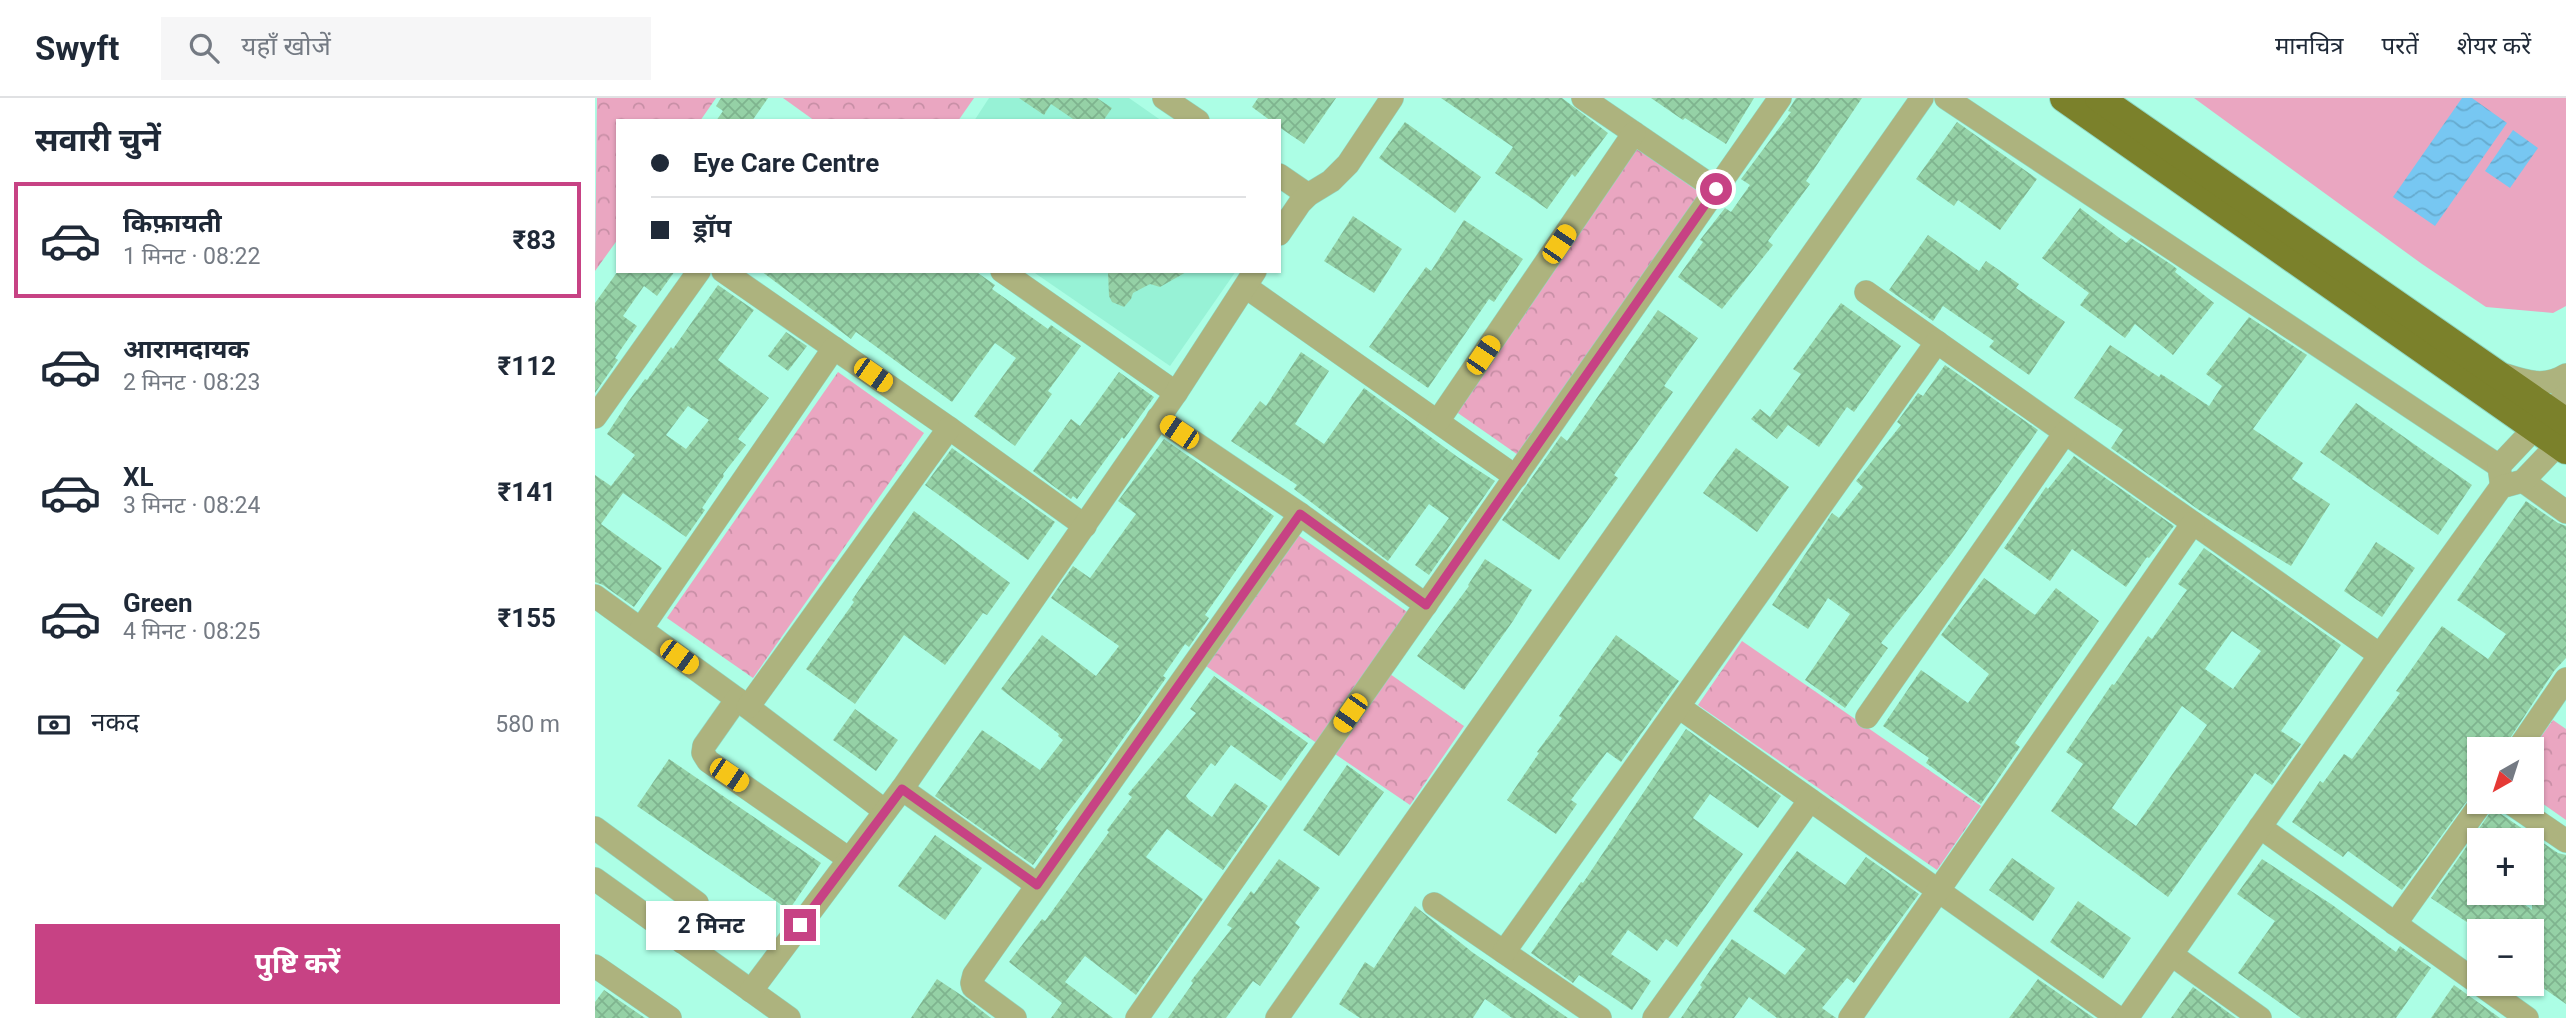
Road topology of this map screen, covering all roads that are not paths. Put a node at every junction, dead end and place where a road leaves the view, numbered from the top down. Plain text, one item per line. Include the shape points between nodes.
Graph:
1 (1164, 98) edge
2 (1392, 98) edge
3 (1583, 98) edge
4 (1780, 98) edge
5 (1922, 98) edge
6 (1946, 98) edge
7 (2064, 98) edge
8 (2099, 98) edge
9 (1195, 119) edge
10 (1635, 133) junction
11 (1281, 176) edge
12 (1716, 189) junction
13 (1308, 195) junction
14 (1281, 231) edge
15 (698, 273) edge
16 (726, 273) edge
17 (1005, 273) edge
18 (1251, 279) edge
19 (1866, 292) dead end
20 (1937, 342) junction
21 (834, 348) junction
22 (2492, 371) junction
23 (2566, 375) edge
24 (1177, 393) junction
25 (595, 417) edge
26 (1159, 418) junction
27 (1438, 421) junction
28 (2558, 427) edge
29 (949, 428) junction
30 (2065, 433) junction
31 (1515, 477) junction
32 (2508, 478) junction
33 (2566, 512) edge
34 (1300, 514) junction
35 (2193, 523) junction
36 (1084, 526) junction
37 (595, 596) edge
38 (1426, 605) junction
39 (641, 629) junction
40 (2380, 655) junction
41 (2562, 695) edge
42 (742, 703) junction
43 (1679, 707) junction
44 (1867, 717) dead end
45 (2528, 737) edge
46 (902, 789) junction
47 (1810, 800) junction
48 (885, 811) junction
49 (2473, 814) edge
50 (2527, 814) edge
51 (2260, 827) junction
52 (595, 828) edge
53 (2566, 841) edge
54 (849, 859) junction
55 (595, 880) edge
56 (1037, 885) junction
57 (1938, 891) junction
58 (1434, 904) dead end
59 (2395, 924) junction
60 (682, 942) junction
61 (1504, 952) junction
62 (2172, 955) junction
63 (595, 966) edge
64 (751, 991) junction
65 (1282, 1016) edge
66 (670, 1018) edge
67 (789, 1018) edge
68 (1015, 1018) edge
69 (1137, 1018) edge
70 (1600, 1018) edge
71 (1654, 1018) edge
72 (1850, 1018) edge
73 (2118, 1018) edge
74 (2127, 1018) edge
75 (2260, 1018) edge
76 (2527, 1018) edge

1 - 9 street
2 - 13 street via 1347,164
3 - 10 street
4 - 12 street
5 - 65 street
6 - 32 street
7 - 28 main road
8 - 22 main road
10 - 12 street
10 - 27 street
11 - 13 street
12 - 31 street
13 - 14 street
15 - 25 street
16 - 21 street
17 - 24 street
18 - 24 street
18 - 27 street
19 - 20 street
20 - 30 street
20 - 43 street
21 - 29 street
21 - 39 street
22 - 23 street via 2544,383
22 - 28 main road
24 - 26 street
26 - 34 street
26 - 36 street
27 - 31 street
28 - 32 street
29 - 36 street
29 - 42 street
30 - 35 street
30 - 44 street
31 - 38 street
32 - 33 street
32 - 40 street
34 - 38 street
34 - 56 street
35 - 40 street
35 - 57 street
36 - 46 street
37 - 39 street
38 - 69 street
39 - 42 street
40 - 51 street
41 - 45 street
42 - 48 street
42 - 54 street via 704,746 708,761
43 - 47 street
43 - 61 street
46 - 48 street
46 - 56 street
47 - 57 street
47 - 71 street
48 - 54 street
49 - 59 street
50 - 53 street
51 - 59 street
51 - 62 street
52 - 60 street via 697,903
54 - 64 street
55 - 60 street
56 - 68 street via 972,983
57 - 72 street
57 - 73 street
58 - 61 street
59 - 76 street
60 - 64 street
61 - 70 street
62 - 74 street
62 - 75 street
63 - 66 street
64 - 67 street

